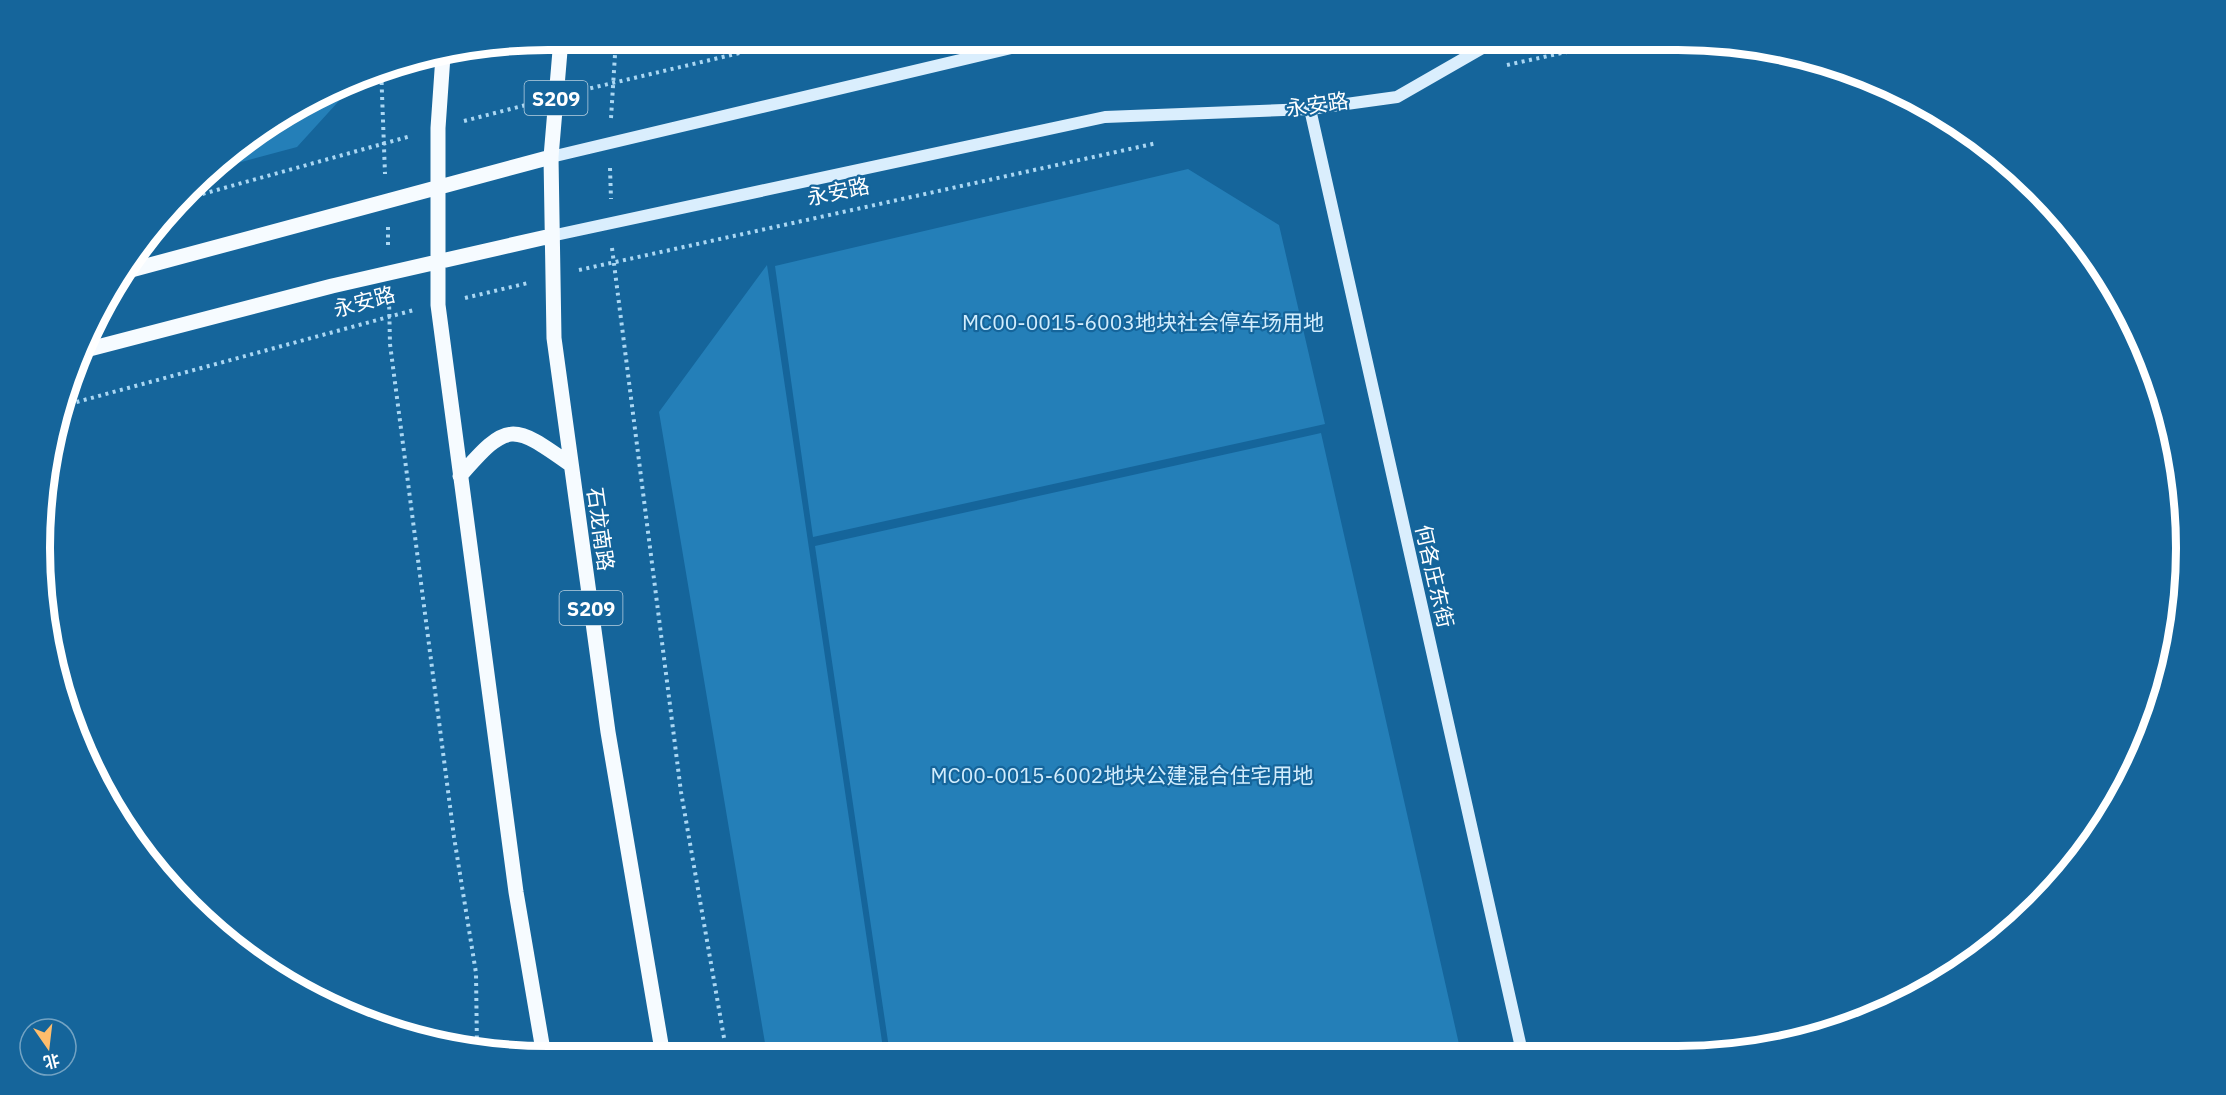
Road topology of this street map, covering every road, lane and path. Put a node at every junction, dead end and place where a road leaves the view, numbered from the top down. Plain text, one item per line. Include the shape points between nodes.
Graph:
1 (560, 50) edge
2 (615, 50) edge
3 (751, 50) edge
4 (1002, 50) edge
5 (1479, 50) edge
6 (1575, 50) edge
7 (443, 61) edge
8 (1502, 66) dead end
9 (381, 78) edge
10 (612, 82) junction
11 (556, 96) junction
12 (1310, 109) junction
13 (438, 128) junction
14 (1162, 141) dead end
15 (610, 142) junction
16 (384, 143) junction
17 (551, 158) junction
18 (438, 188) junction
19 (194, 196) edge
20 (387, 201) junction
21 (611, 223) junction
22 (551, 236) junction
23 (438, 260) junction
24 (612, 262) junction
25 (134, 269) edge
26 (389, 272) junction
27 (552, 277) junction
28 (438, 305) junction
29 (390, 314) junction
30 (91, 349) edge
31 (71, 404) edge
32 (571, 465) junction
33 (460, 476) junction
34 (477, 1040) edge
35 (542, 1046) edge
36 (661, 1046) edge
37 (725, 1046) edge
38 (1521, 1046) edge

1 - 11 main road, 石龙南路 / S209
2 - 10 path
3 - 10 path
4 - 15 main road
5 - 12 main road via 1397,97
6 - 8 path
7 - 13 main road
9 - 16 path
10 - 11 path
10 - 15 path
11 - 13 path
11 - 17 main road, 石龙南路 / S209
12 - 21 main road via 1105,117
12 - 38 main road, 何各庄东街
13 - 16 path
13 - 18 main road
14 - 24 path, 永安路
15 - 17 main road
15 - 21 path
16 - 19 path
16 - 20 path
17 - 18 main road
17 - 22 main road, 石龙南路 / S209
18 - 20 main road
18 - 23 main road
20 - 25 main road
20 - 26 path
21 - 22 main road
21 - 24 path
22 - 23 main road, 永安路
22 - 27 main road, 石龙南路 / S209
23 - 26 main road, 永安路
23 - 28 main road
24 - 27 path, 永安路
24 - 37 path via 681,792
26 - 29 path
26 - 30 main road, 永安路
27 - 28 path, 永安路
27 - 32 main road, 石龙南路 / S209 via 554,338
28 - 29 path, 永安路
28 - 33 main road
29 - 31 path, 永安路
29 - 34 path via 390,344 476,972
32 - 33 main road via 523,434 505,434 488,444
32 - 36 main road, 石龙南路 / S209 via 608,732
33 - 35 main road via 516,892

